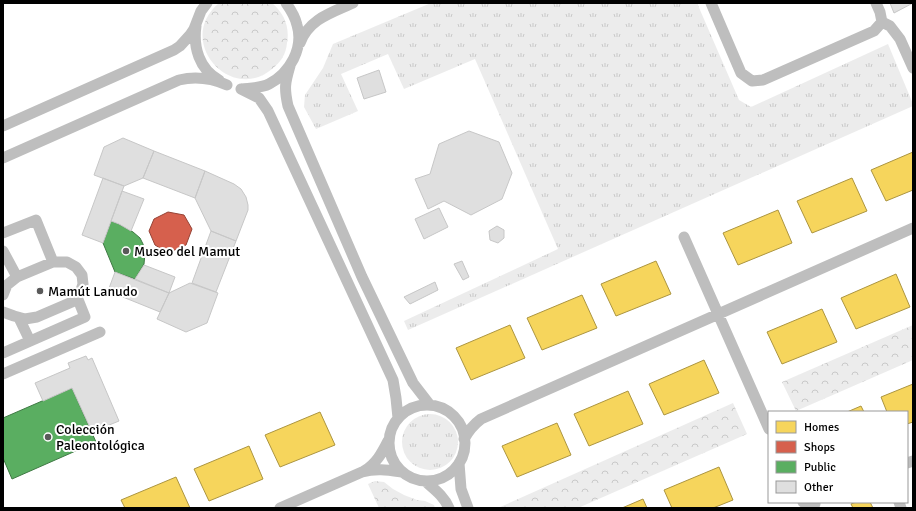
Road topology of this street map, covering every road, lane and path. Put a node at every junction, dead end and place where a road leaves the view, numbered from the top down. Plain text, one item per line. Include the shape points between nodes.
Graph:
1 (286, 3) edge
2 (353, 3) edge
3 (711, 3) edge
4 (876, 3) edge
5 (205, 6) edge
6 (882, 22) junction
7 (196, 23) junction
8 (296, 53) junction
9 (290, 66) junction
10 (913, 68) edge
11 (227, 85) junction
12 (241, 88) junction
13 (3, 126) edge
14 (3, 158) edge
15 (913, 228) edge
16 (3, 233) edge
17 (684, 237) dead end
18 (5, 258) edge
19 (53, 262) junction
20 (17, 277) junction
21 (3, 295) edge
22 (77, 297) junction
23 (3, 312) edge
24 (718, 314) junction
25 (19, 318) junction
26 (100, 332) dead end
27 (30, 341) junction
28 (3, 353) edge
29 (3, 374) edge
30 (430, 405) junction
31 (453, 416) junction
32 (398, 418) junction
33 (481, 419) junction
34 (768, 427) edge
35 (464, 438) junction
36 (388, 440) junction
37 (459, 463) junction
38 (362, 472) junction
39 (402, 472) junction
40 (425, 481) junction
41 (280, 508) edge
42 (449, 508) edge
43 (468, 508) edge

1 - 8 street via 298,25
2 - 8 street via 313,23 301,39
3 - 6 street via 741,73 752,81 764,80 874,31
4 - 6 street
5 - 7 street
6 - 10 street via 890,26 900,39
7 - 11 street via 195,42 200,60 216,79
7 - 13 street via 190,35 174,50
8 - 9 street
9 - 12 street via 269,84
9 - 30 street via 285,89 288,106 382,320 413,383
11 - 12 street
11 - 14 street via 204,78 179,80
12 - 32 street via 259,98 268,111 392,380
15 - 24 street
16 - 19 street via 36,220
17 - 24 street
18 - 20 street
19 - 20 street
19 - 22 street via 67,262 76,267 82,275 83,284
20 - 21 street via 7,286
22 - 25 street via 72,302 37,317
22 - 27 street via 85,317
23 - 25 street
24 - 33 street
24 - 34 street
25 - 27 street
26 - 29 street
27 - 28 street
30 - 31 street via 442,408
30 - 32 street via 407,410
31 - 33 street
31 - 35 street via 461,426
32 - 36 street via 391,428
33 - 35 street via 468,430
35 - 37 street via 464,451
36 - 38 street via 377,460
36 - 39 street via 389,452
37 - 40 street via 444,476
37 - 43 street via 461,489
38 - 39 street via 383,469
38 - 41 street
39 - 40 street
40 - 42 street via 441,495

